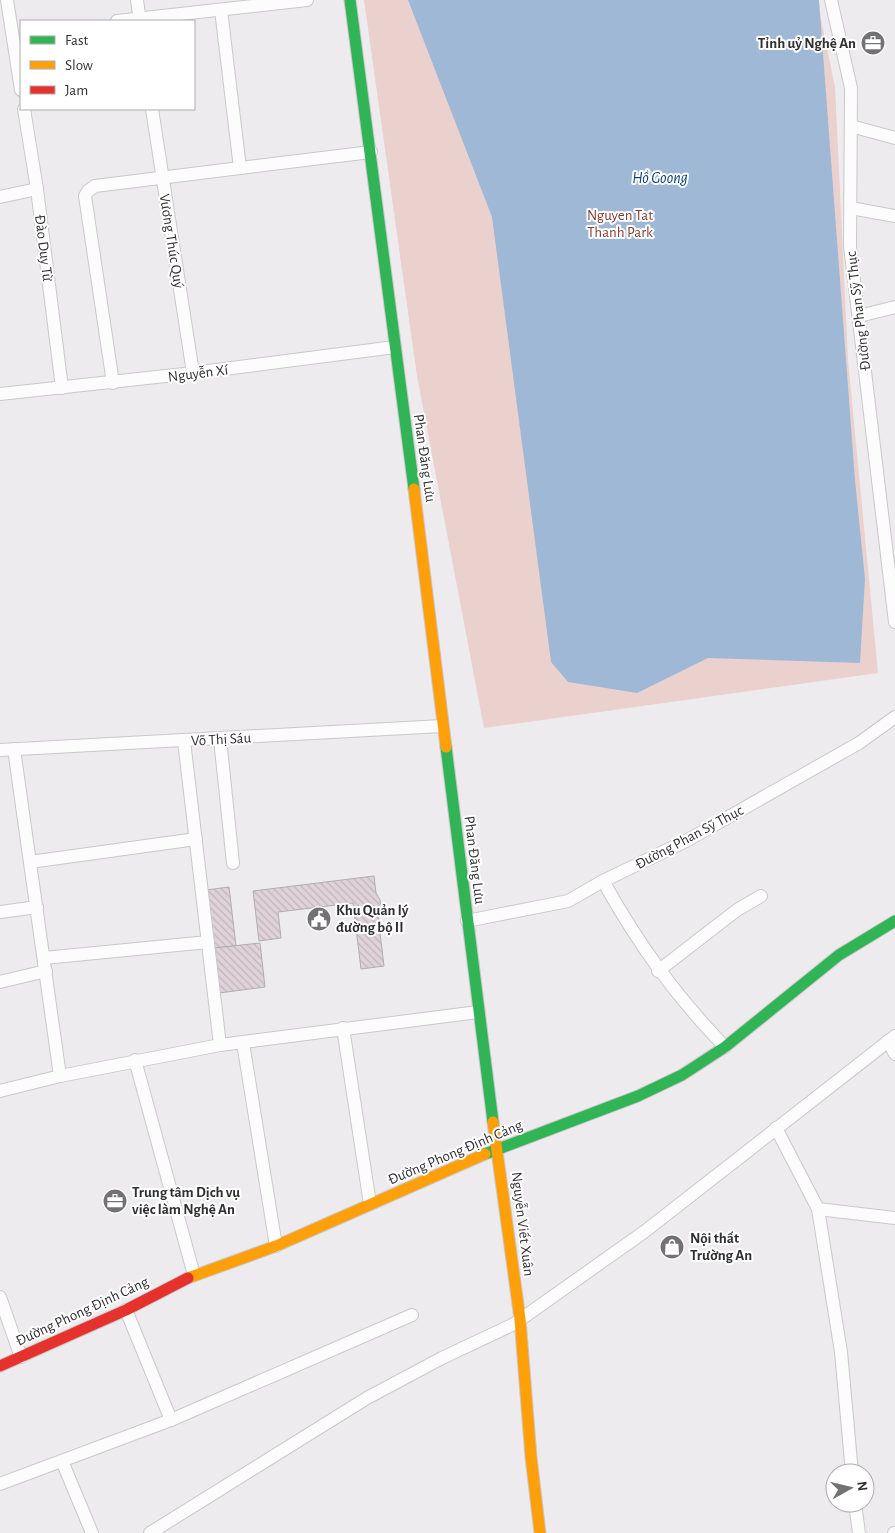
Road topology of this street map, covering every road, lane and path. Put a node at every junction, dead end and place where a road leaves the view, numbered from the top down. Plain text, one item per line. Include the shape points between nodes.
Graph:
1 (7, 0) edge
2 (137, 0) edge
3 (306, 0) edge
4 (350, 0) edge
5 (831, 0) edge
6 (221, 10) junction
7 (140, 20) edge
8 (11, 35) edge
9 (20, 84) edge
10 (24, 110) edge
11 (152, 110) edge
12 (851, 126) junction
13 (895, 138) edge
14 (371, 152) junction
15 (240, 168) junction
16 (162, 179) junction
17 (37, 189) junction
18 (0, 196) edge
19 (851, 208) junction
20 (895, 216) edge
21 (895, 307) edge
22 (859, 316) junction
23 (395, 347) junction
24 (194, 373) junction
25 (113, 383) junction
26 (62, 388) junction
27 (0, 394) edge
28 (889, 518) edge
29 (895, 622) edge
30 (895, 717) edge
31 (442, 726) junction
32 (220, 739) junction
33 (184, 741) junction
34 (14, 749) junction
35 (0, 750) edge
36 (196, 838) junction
37 (30, 862) junction
38 (233, 863) dead end
39 (603, 881) junction
40 (761, 896) dead end
41 (37, 907) junction
42 (0, 912) edge
43 (467, 921) junction
44 (895, 921) edge
45 (208, 942) junction
46 (44, 958) junction
47 (658, 970) junction
48 (46, 971) junction
49 (0, 982) edge
50 (478, 1012) junction
51 (343, 1028) junction
52 (892, 1039) edge
53 (243, 1043) junction
54 (220, 1045) junction
55 (725, 1047) junction
56 (895, 1054) edge
57 (136, 1060) junction
58 (60, 1076) junction
59 (0, 1091) edge
60 (776, 1128) junction
61 (498, 1148) junction
62 (370, 1204) junction
63 (818, 1209) junction
64 (895, 1218) edge
65 (276, 1246) junction
66 (194, 1275) junction
67 (0, 1297) edge
68 (126, 1310) junction
69 (412, 1315) dead end
70 (520, 1319) junction
71 (21, 1357) junction
72 (0, 1366) edge
73 (171, 1420) junction
74 (62, 1461) junction
75 (851, 1463) edge
76 (0, 1484) edge
77 (856, 1513) edge
78 (92, 1533) edge
79 (150, 1533) edge
80 (540, 1533) edge
81 (859, 1533) edge

1 - 8 street
2 - 7 street
3 - 6 street
4 - 14 street, Phan Đăng Lưu
5 - 12 street, Đường Phan Sỹ Thục via 852,88
6 - 7 street
6 - 15 street
8 - 9 street
10 - 17 street, Đào Duy Từ
11 - 16 street, Vương Thúc Quý
12 - 13 street
12 - 19 street, Đường Phan Sỹ Thục
14 - 15 street
14 - 23 street, Phan Đăng Lưu
15 - 16 street
16 - 24 street, Vương Thúc Quý
16 - 25 street via 95,186 85,196
17 - 18 street
17 - 26 street, Đào Duy Từ
19 - 20 street
19 - 22 street, Đường Phan Sỹ Thục via 850,246
21 - 22 street
22 - 28 street, Đường Phan Sỹ Thục
23 - 24 street, Nguyễn Xí
23 - 31 street, Phan Đăng Lưu
24 - 25 street, Nguyễn Xí
25 - 26 street, Nguyễn Xí
26 - 27 street, Nguyễn Xí
28 - 29 street, Đường Phan Sỹ Thục
30 - 39 street, Đường Phan Sỹ Thục via 860,743 686,841
31 - 32 street, Võ Thị Sáu
31 - 43 street, Phan Đăng Lưu
32 - 33 street, Võ Thị Sáu
32 - 38 street
33 - 34 street, Võ Thị Sáu
33 - 36 street
34 - 35 street, Võ Thị Sáu
34 - 37 street
36 - 37 street
36 - 45 street
37 - 41 street
39 - 43 street, Đường Phan Sỹ Thục via 568,901
39 - 47 street
40 - 47 street via 737,910
41 - 42 street
41 - 46 street
43 - 50 street, Nguyễn Viết Xuân
44 - 55 street, Đường Phong Định Cảng via 839,955
45 - 46 street
45 - 54 street
46 - 48 street
47 - 55 street via 689,1010
48 - 49 street
48 - 58 street
50 - 51 street
50 - 61 street, Nguyễn Viết Xuân
51 - 53 street
51 - 62 street
52 - 56 street
52 - 60 street
53 - 54 street
53 - 65 street
54 - 57 street
55 - 61 street, Đường Phong Định Cảng via 682,1075 638,1096
57 - 58 street
57 - 66 street
58 - 59 street
60 - 63 street
60 - 70 street via 644,1232
61 - 62 street, Đường Phong Định Cảng
61 - 70 street, Nguyễn Viết Xuân
62 - 65 street, Đường Phong Định Cảng
63 - 64 street
63 - 75 street via 841,1352
65 - 66 street, Đường Phong Định Cảng
66 - 68 street, Đường Phong Định Cảng
67 - 71 street
68 - 71 street, Đường Phong Định Cảng
68 - 73 street
69 - 73 street
70 - 79 street via 367,1398
70 - 80 street, Nguyễn Viết Xuân via 530,1457
71 - 72 street, Đường Phong Định Cảng
73 - 74 street
74 - 76 street
74 - 78 street
77 - 81 street

